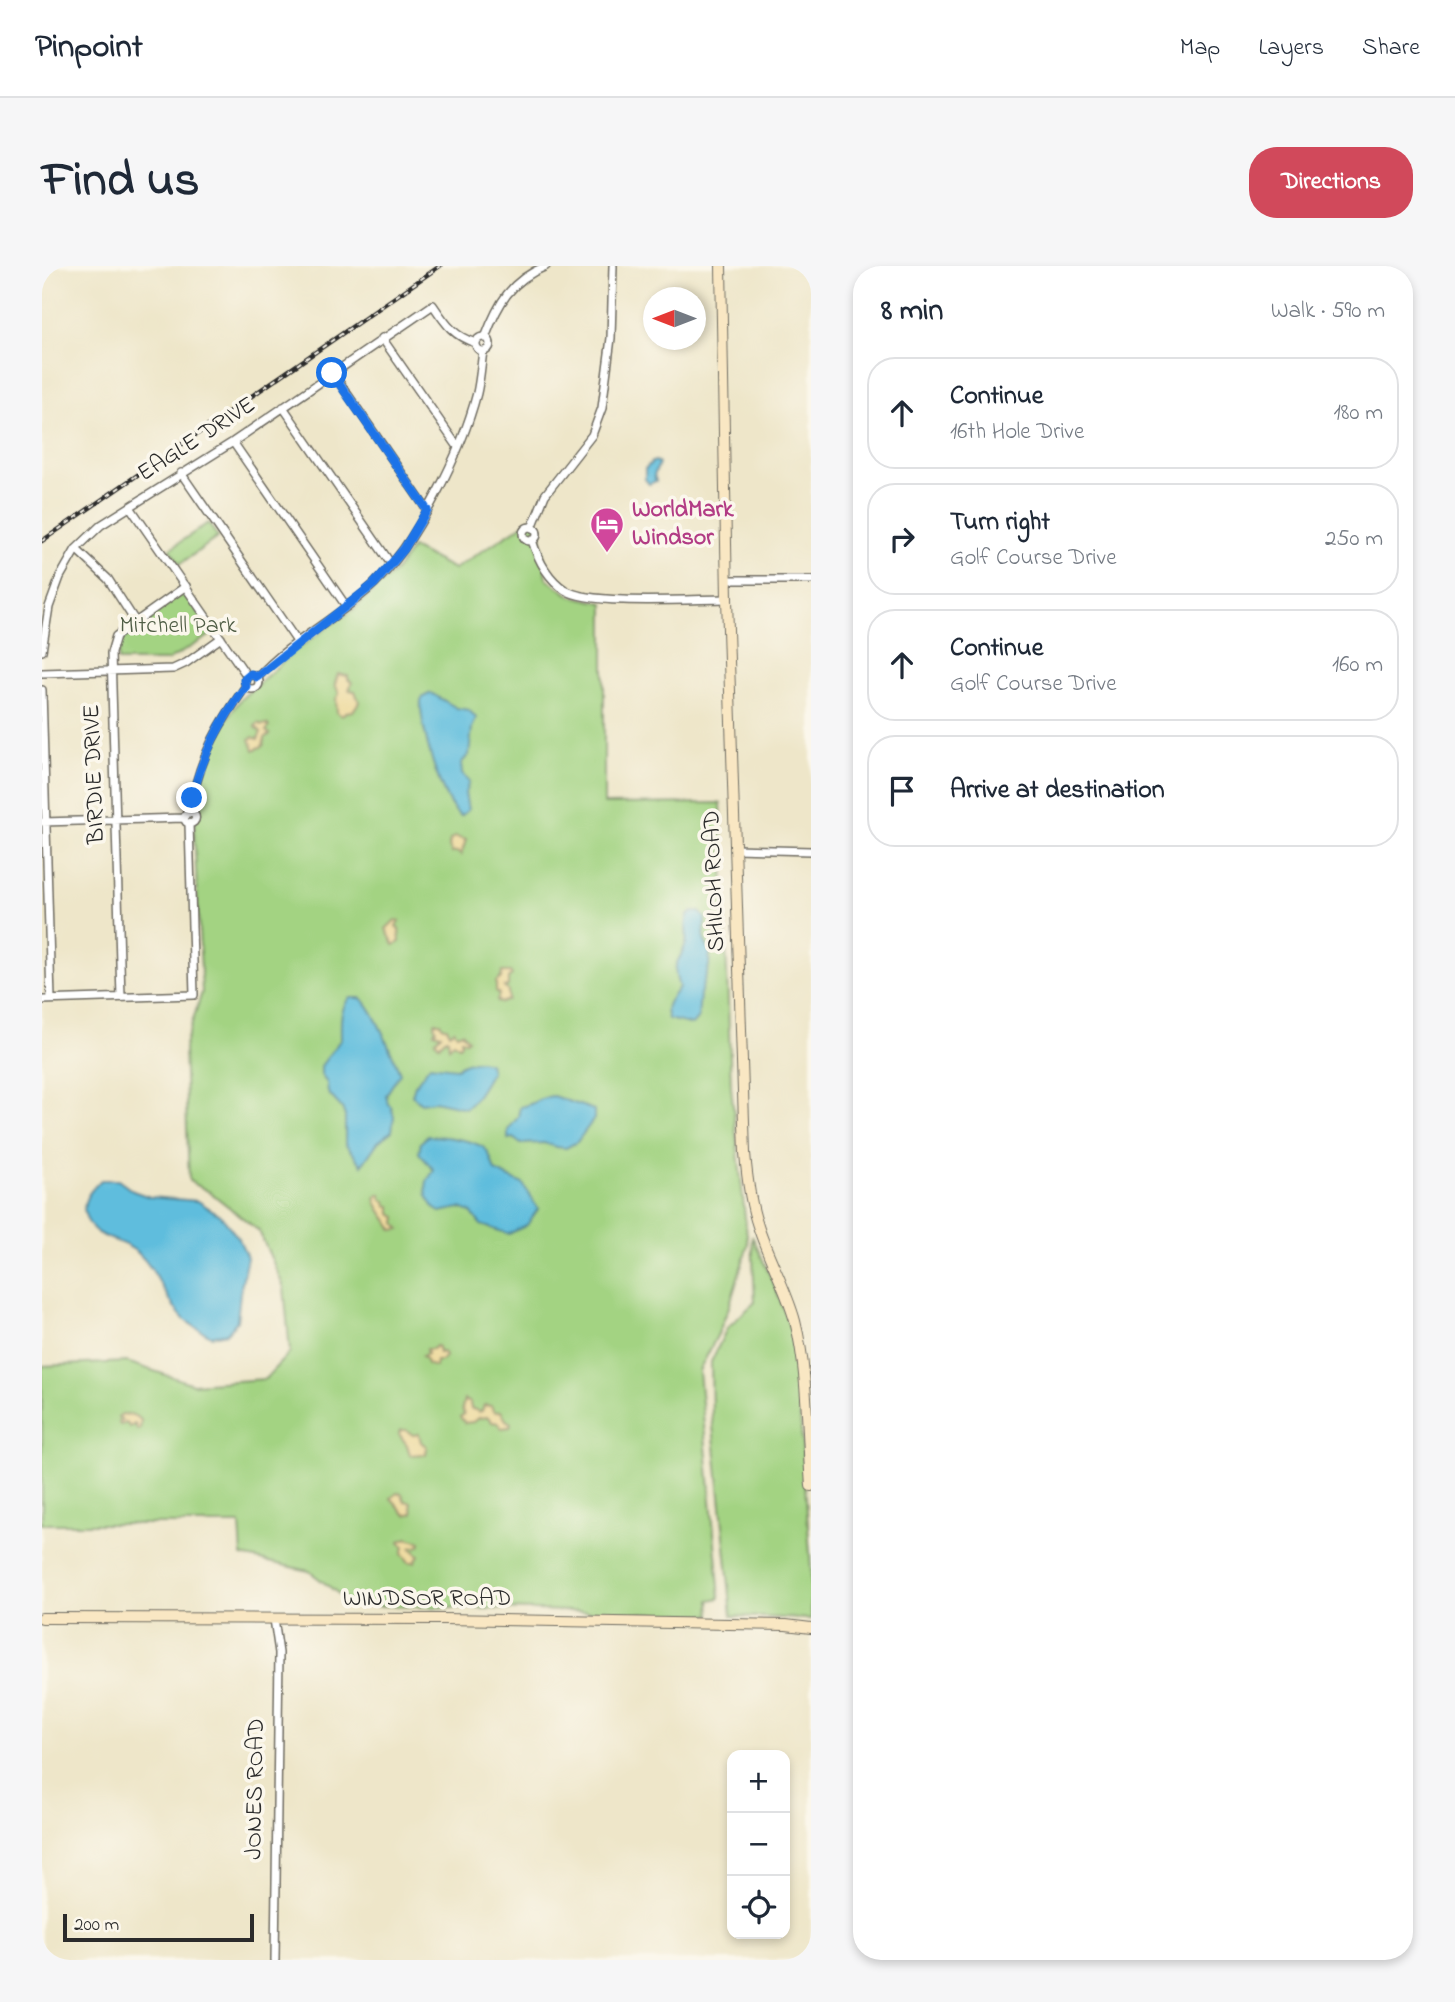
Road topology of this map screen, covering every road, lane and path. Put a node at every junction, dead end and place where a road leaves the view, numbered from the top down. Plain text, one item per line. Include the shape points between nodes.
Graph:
1 (546, 266) edge
2 (613, 266) edge
3 (720, 266) edge
4 (382, 338) junction
5 (485, 338) junction
6 (476, 343) junction
7 (483, 351) junction
8 (332, 373) junction
9 (283, 407) junction
10 (233, 442) junction
11 (458, 447) junction
12 (181, 473) junction
13 (131, 507) junction
14 (427, 510) junction
15 (76, 549) junction
16 (391, 564) junction
17 (727, 580) junction
18 (811, 580) edge
19 (186, 586) junction
20 (727, 599) junction
21 (346, 606) junction
22 (135, 621) junction
23 (221, 638) junction
24 (298, 643) junction
25 (42, 651) edge
26 (111, 671) junction
27 (42, 673) edge
28 (247, 676) junction
29 (257, 677) junction
30 (246, 686) junction
31 (42, 691) edge
32 (187, 818) junction
33 (116, 820) junction
34 (44, 822) edge
35 (735, 849) junction
36 (811, 851) edge
37 (121, 997) junction
38 (51, 999) junction
39 (42, 1000) edge
40 (811, 1486) edge
41 (42, 1618) edge
42 (274, 1619) junction
43 (811, 1628) edge
44 (275, 1960) edge

1 - 5 street via 509,291
2 - 20 street via 611,338 602,408 592,435 545,495 532,527 523,535 532,540 548,573 572,594 599,599
3 - 17 main road, SHILOH ROAD
4 - 6 street, EAGLE DRIVE via 433,305 449,329
4 - 8 street, EAGLE DRIVE
4 - 11 street
5 - 6 street
5 - 7 street via 490,344
6 - 7 street
7 - 11 street via 478,391
8 - 9 street, EAGLE DRIVE
8 - 14 street
9 - 10 street, EAGLE DRIVE
9 - 16 street
10 - 12 street, EAGLE DRIVE
10 - 21 street
11 - 14 street
12 - 13 street, EAGLE DRIVE
12 - 24 street
13 - 15 street, EAGLE DRIVE via 101,525
13 - 19 street
14 - 16 street
15 - 22 street via 108,579
15 - 25 street, EAGLE DRIVE via 49,607
16 - 21 street
17 - 18 street
17 - 20 main road, SHILOH ROAD
19 - 22 street, BIRDIE DRIVE
19 - 23 street
20 - 35 main road, SHILOH ROAD
21 - 24 street
22 - 26 street, BIRDIE DRIVE via 116,636
23 - 26 street via 173,669
23 - 28 street
24 - 29 street
26 - 27 street
26 - 33 street, BIRDIE DRIVE
28 - 29 street
28 - 30 street
29 - 30 street via 258,686
30 - 32 street via 221,721 206,753
31 - 34 street
32 - 33 street
32 - 37 street via 194,995
33 - 34 street
33 - 37 street, BIRDIE DRIVE
34 - 38 street
35 - 36 street
35 - 40 main road, SHILOH ROAD via 746,1171 758,1226 796,1323
37 - 38 street
38 - 39 street
41 - 42 main road, WINDSOR ROAD
42 - 43 main road, WINDSOR ROAD
42 - 44 street, JONES ROAD via 279,1653

